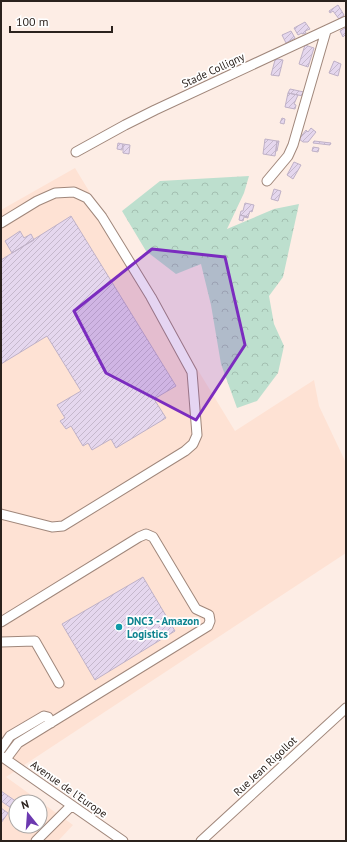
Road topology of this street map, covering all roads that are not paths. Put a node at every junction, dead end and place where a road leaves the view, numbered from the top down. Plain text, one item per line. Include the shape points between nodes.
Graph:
1 (346, 21) edge
2 (326, 31) junction
3 (76, 152) dead end
4 (267, 181) dead end
5 (1, 222) edge
6 (1, 514) edge
7 (1, 622) edge
8 (1, 642) edge
9 (59, 683) dead end
10 (346, 708) edge
11 (51, 722) junction
12 (1, 749) edge
13 (4, 758) edge
14 (71, 806) junction
15 (36, 841) edge
16 (123, 841) edge
17 (201, 841) edge

1 - 2 street, Stade Colligny
2 - 3 street, Stade Colligny via 155,110
2 - 4 street via 293,144 288,156
5 - 6 street via 37,200 55,193 74,192 87,198 102,217 151,297 192,372 197,435 193,444 185,451 63,526 52,527
7 - 11 street via 146,534 153,537 196,609 209,615 208,626
8 - 9 street via 35,641
10 - 17 street, Rue Jean Rigollot
11 - 12 street via 44,716 10,736
11 - 13 street via 18,743
13 - 14 street, Avenue de l'Europe
14 - 15 street
14 - 16 street, Avenue de l'Europe

